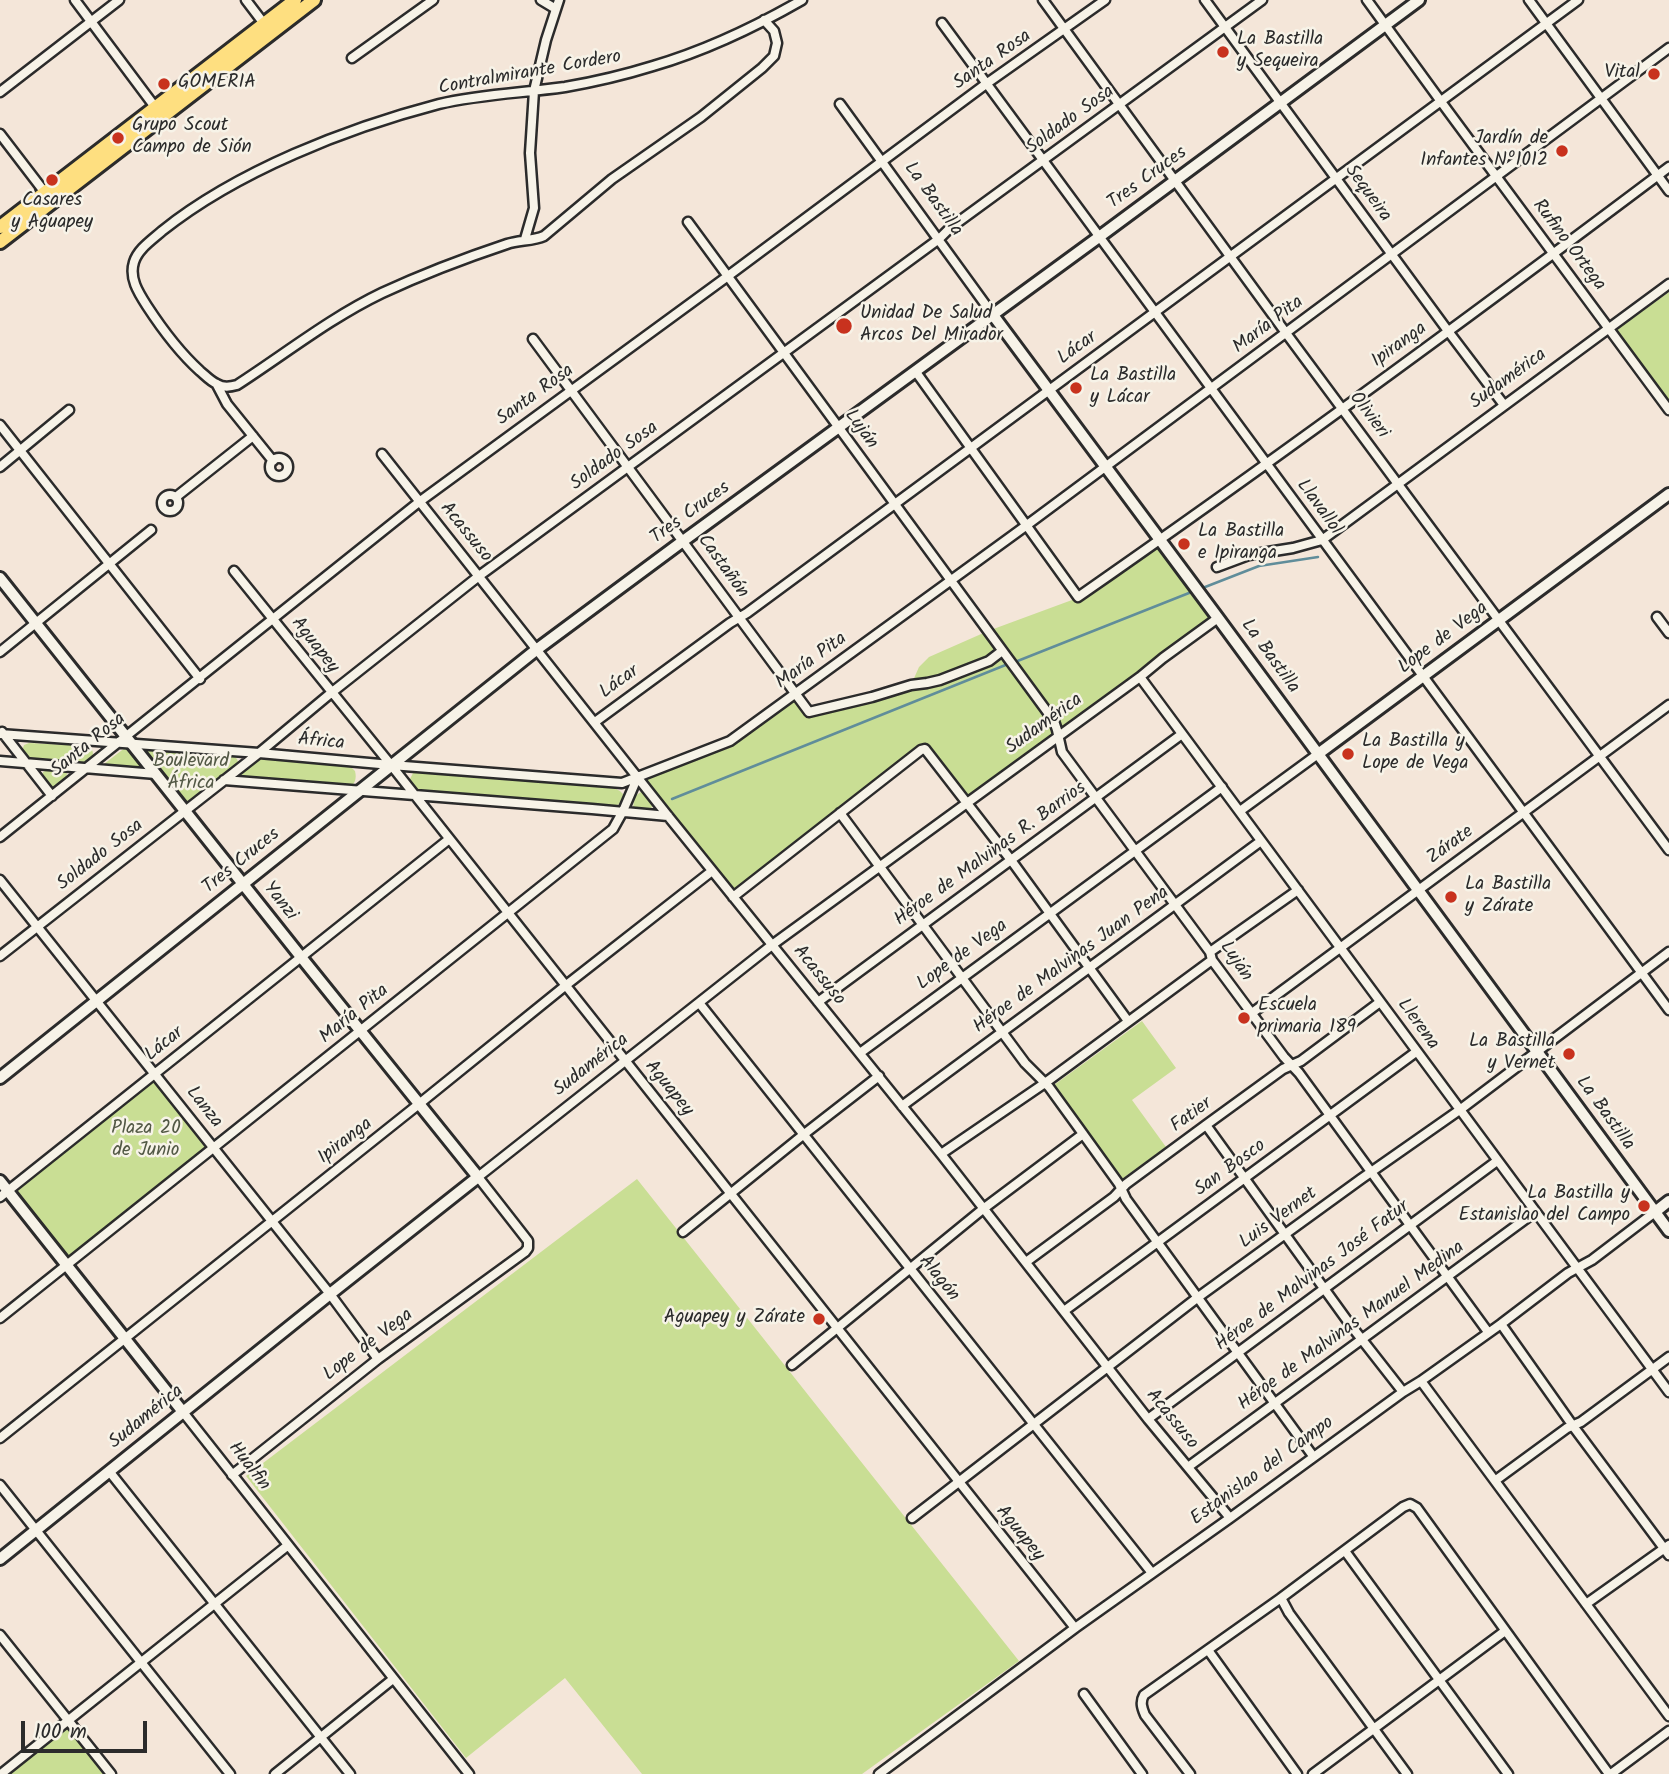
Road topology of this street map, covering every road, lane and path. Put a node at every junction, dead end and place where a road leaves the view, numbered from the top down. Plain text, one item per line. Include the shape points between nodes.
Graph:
1 (75, 0) edge
2 (119, 0) edge
3 (246, 0) edge
4 (295, 0) edge
5 (314, 0) edge
6 (433, 0) edge
7 (541, 0) edge
8 (559, 0) edge
9 (802, 0) edge
10 (1043, 0) edge
11 (1105, 0) edge
12 (1205, 0) edge
13 (1262, 0) edge
14 (1367, 0) edge
15 (1419, 0) edge
16 (1530, 0) edge
17 (1578, 0) edge
18 (556, 9) junction
19 (764, 20) junction
20 (91, 21) junction
21 (942, 23) dead end
22 (1386, 24) junction
23 (1546, 24) junction
24 (1225, 27) junction
25 (268, 29) junction
26 (1065, 29) junction
27 (1669, 48) edge
28 (352, 58) dead end
29 (986, 84) junction
30 (534, 91) junction
31 (0, 92) edge
32 (1602, 99) junction
33 (1281, 103) junction
34 (1441, 103) junction
35 (840, 104) dead end
36 (1121, 105) junction
37 (155, 107) junction
38 (0, 134) edge
39 (1043, 161) junction
40 (882, 162) junction
41 (1669, 167) edge
42 (1657, 176) junction
43 (1496, 177) junction
44 (1336, 178) junction
45 (1176, 180) junction
46 (1669, 191) edge
47 (48, 198) junction
48 (688, 222) dead end
49 (0, 227) edge
50 (1099, 237) junction
51 (525, 239) junction
52 (939, 239) junction
53 (0, 242) edge
54 (1391, 254) junction
55 (1554, 254) junction
56 (1230, 256) junction
57 (728, 276) junction
58 (1669, 284) edge
59 (1155, 312) junction
60 (993, 315) junction
61 (1609, 328) junction
62 (1448, 331) junction
63 (1286, 333) junction
64 (533, 339) dead end
65 (784, 353) junction
66 (916, 372) junction
67 (217, 385) junction
68 (1210, 389) junction
69 (1048, 390) junction
70 (570, 391) junction
71 (1504, 405) junction
72 (1342, 408) junction
73 (1669, 410) edge
74 (69, 411) dead end
75 (0, 425) edge
76 (840, 427) junction
77 (253, 436) junction
78 (972, 447) junction
79 (20, 450) junction
80 (382, 454) dead end
81 (273, 461) dead end
82 (1266, 464) junction
83 (1105, 466) junction
84 (0, 467) edge
85 (628, 467) junction
86 (1398, 483) junction
87 (1669, 494) edge
88 (176, 497) dead end
89 (419, 502) junction
90 (894, 504) junction
91 (1027, 525) junction
92 (151, 530) dead end
93 (1160, 540) junction
94 (1322, 540) junction
95 (683, 541) junction
96 (110, 565) junction
97 (1217, 567) dead end
98 (234, 570) dead end
99 (479, 576) junction
100 (0, 578) edge
101 (951, 579) junction
102 (739, 617) junction
103 (1657, 617) dead end
104 (1218, 618) junction
105 (273, 620) junction
106 (1499, 620) junction
107 (36, 623) junction
108 (1669, 633) edge
109 (536, 650) junction
110 (0, 652) edge
111 (1005, 654) junction
112 (1140, 677) junction
113 (1423, 677) junction
114 (200, 679) junction
115 (796, 692) junction
116 (331, 693) junction
117 (1669, 705) edge
118 (594, 722) junction
119 (1, 732) edge
120 (1182, 734) junction
121 (1059, 736) junction
122 (125, 741) junction
123 (259, 753) junction
124 (1318, 754) junction
125 (1599, 755) junction
126 (0, 761) edge
127 (26, 763) junction
128 (391, 765) junction
129 (87, 768) junction
130 (156, 774) junction
131 (638, 776) junction
132 (224, 780) junction
133 (1222, 787) junction
134 (359, 791) junction
135 (52, 796) junction
136 (415, 796) junction
137 (1095, 798) junction
138 (966, 803) junction
139 (184, 811) junction
140 (623, 811) junction
141 (1240, 811) junction
142 (1523, 812) junction
143 (840, 813) junction
144 (668, 817) junction
145 (0, 837) edge
146 (448, 840) junction
147 (1261, 841) junction
148 (1135, 850) junction
149 (1669, 850) edge
150 (1011, 860) junction
151 (879, 867) junction
152 (712, 871) junction
153 (0, 880) edge
154 (243, 884) junction
155 (1298, 890) junction
156 (1417, 890) junction
157 (733, 897) junction
158 (1175, 905) junction
159 (507, 913) junction
160 (1050, 913) junction
161 (924, 925) junction
162 (37, 926) junction
163 (772, 945) junction
164 (1340, 948) junction
165 (1669, 951) edge
166 (0, 956) edge
167 (1211, 956) junction
168 (301, 957) junction
169 (1089, 967) junction
170 (1641, 972) junction
171 (963, 978) junction
172 (565, 986) junction
173 (96, 1001) junction
174 (818, 1002) junction
175 (1380, 1002) junction
176 (700, 1004) junction
177 (1669, 1010) edge
178 (1252, 1013) junction
179 (1128, 1021) junction
180 (360, 1031) junction
181 (1003, 1031) junction
182 (1416, 1052) junction
183 (1536, 1052) junction
184 (860, 1053) junction
185 (625, 1061) junction
186 (1292, 1065) junction
187 (156, 1073) junction
188 (879, 1076) junction
189 (0, 1078) edge
190 (1045, 1083) junction
191 (419, 1104) junction
192 (902, 1106) junction
193 (1461, 1109) junction
194 (1330, 1116) junction
195 (1206, 1125) junction
196 (1083, 1134) junction
197 (803, 1135) junction
198 (214, 1147) junction
199 (941, 1154) junction
200 (1497, 1161) junction
201 (1371, 1172) junction
202 (478, 1177) junction
203 (1244, 1179) junction
204 (0, 1181) edge
205 (1122, 1190) junction
206 (4, 1194) edge
207 (731, 1194) junction
208 (1669, 1201) edge
209 (983, 1209) junction
210 (1535, 1212) junction
211 (1655, 1212) junction
212 (272, 1221) junction
213 (1411, 1225) junction
214 (1669, 1231) edge
215 (683, 1232) dead end
216 (1285, 1235) junction
217 (1157, 1241) junction
218 (528, 1248) joint
219 (1026, 1262) junction
220 (67, 1265) junction
221 (909, 1268) junction
222 (1578, 1268) junction
223 (1448, 1275) junction
224 (1324, 1288) junction
225 (330, 1294) junction
226 (1197, 1298) junction
227 (1064, 1311) junction
228 (0, 1318) edge
229 (1501, 1324) junction
230 (836, 1328) junction
231 (1488, 1332) junction
232 (123, 1338) junction
233 (1361, 1340) junction
234 (1239, 1352) junction
235 (1669, 1357) edge
236 (378, 1359) junction
237 (792, 1364) dead end
238 (1108, 1366) junction
239 (1652, 1369) junction
240 (1421, 1381) junction
241 (1403, 1392) junction
242 (1669, 1392) edge
243 (1275, 1402) junction
244 (183, 1412) junction
245 (1148, 1419) junction
246 (1035, 1424) junction
247 (1573, 1426) junction
248 (0, 1438) edge
249 (1313, 1456) junction
250 (1188, 1467) junction
251 (109, 1471) junction
252 (232, 1475) junction
253 (1496, 1480) junction
254 (959, 1483) junction
255 (0, 1485) edge
256 (912, 1518) dead end
257 (1230, 1518) junction
258 (35, 1531) junction
259 (287, 1546) junction
260 (1667, 1549) edge
261 (1345, 1550) junction
262 (0, 1559) edge
263 (1152, 1573) junction
264 (1281, 1598) junction
265 (215, 1603) junction
266 (1586, 1604) junction
267 (1075, 1628) junction
268 (1505, 1631) junction
269 (0, 1635) edge
270 (1208, 1650) junction
271 (141, 1662) junction
272 (393, 1679) junction
273 (1439, 1680) junction
274 (1084, 1694) dead end
275 (1669, 1716) edge
276 (69, 1721) junction
277 (1374, 1728) junction
278 (1669, 1731) edge
279 (321, 1738) junction
280 (1, 1774) edge
281 (111, 1774) edge
282 (230, 1774) edge
283 (275, 1774) edge
284 (349, 1774) edge
285 (469, 1774) edge
286 (879, 1774) edge
287 (1142, 1774) edge
288 (1190, 1774) edge
289 (1297, 1774) edge
290 (1313, 1774) edge
291 (1407, 1774) edge
292 (1508, 1774) edge
293 (1610, 1774) edge

1 - 20 street
2 - 20 street
3 - 25 street
4 - 25 main road
5 - 25 main road
6 - 28 street
7 - 18 street
8 - 18 street
9 - 19 street, Contralmirante Cordero
10 - 26 street, Olivieri
11 - 26 street, Santa Rosa
12 - 24 street, Sequeira
13 - 24 street, Soldado Sosa
14 - 22 street, Rufino Ortega
15 - 22 street, Tres Cruces
16 - 23 street
17 - 23 street, Lácar
18 - 30 street
19 - 30 street, Contralmirante Cordero via 654,66
19 - 51 street via 777,43 774,56 762,68 544,236
20 - 31 street
20 - 37 street
21 - 29 street, Llavallol
22 - 33 street, Tres Cruces
22 - 34 street, Rufino Ortega
23 - 32 street
23 - 34 street, Lácar
24 - 33 street, Sequeira
24 - 36 street, Soldado Sosa
25 - 37 main road
25 - 47 main road
26 - 29 street, Santa Rosa
26 - 36 street, Olivieri
27 - 32 street, María Pita
29 - 39 street, Llavallol
29 - 40 street, Santa Rosa
30 - 51 street via 530,153 535,199
30 - 67 street, Contralmirante Cordero via 440,104 355,131 265,167 207,200 143,247 132,272 135,286 184,356
32 - 42 street
32 - 43 street, María Pita
33 - 44 street, Sequeira
33 - 45 street, Tres Cruces
34 - 43 street, Rufino Ortega
34 - 44 street, Lácar
35 - 40 street, La Bastilla
36 - 39 street, Soldado Sosa
36 - 45 street, Olivieri
37 - 47 main road
38 - 47 street
39 - 50 street, Llavallol
39 - 52 street, Soldado Sosa
40 - 52 street, La Bastilla
40 - 57 street, Santa Rosa
41 - 42 street, Ipiranga
42 - 46 street
42 - 55 street, Ipiranga
43 - 54 street, María Pita
43 - 55 street, Rufino Ortega
44 - 54 street, Sequeira
44 - 56 street, Lácar
45 - 50 street, Tres Cruces
45 - 56 street, Olivieri
47 - 49 main road
47 - 53 main road
48 - 57 street, Luján
50 - 59 street, Llavallol
50 - 60 street, Tres Cruces
51 - 67 street via 383,293 237,385
52 - 60 street, La Bastilla
52 - 65 street, Soldado Sosa
54 - 62 street, Sequeira
54 - 63 street, María Pita
55 - 61 street, Rufino Ortega
55 - 62 street, Ipiranga
56 - 59 street, Lácar
56 - 63 street, Olivieri
57 - 65 street, Luján
57 - 70 street, Santa Rosa
58 - 61 street, Sudamérica
59 - 68 street, Llavallol
59 - 69 street, Lácar
60 - 66 street, Tres Cruces
60 - 69 street, La Bastilla
61 - 71 street, Sudamérica
61 - 73 street, Rufino Ortega
62 - 71 street, Sequeira
62 - 72 street, Ipiranga
63 - 68 street, María Pita
63 - 72 street, Olivieri
64 - 70 street, Castañón
65 - 76 street, Luján
65 - 85 street, Soldado Sosa
66 - 76 street, Tres Cruces
66 - 78 street
67 - 77 street
68 - 82 street, Llavallol
68 - 83 street, María Pita
69 - 78 street, Lácar
69 - 83 street, La Bastilla
70 - 85 street, Castañón
70 - 89 street, Santa Rosa
71 - 86 street, Sudamérica
72 - 82 street, Ipiranga
72 - 86 street, Olivieri
74 - 79 street
75 - 79 street
76 - 90 street, Luján
76 - 95 street, Tres Cruces
77 - 81 street
77 - 88 street
78 - 90 street, Lácar
78 - 91 street
79 - 84 street
79 - 96 street
80 - 89 street, Acassuso
82 - 93 street, Ipiranga
82 - 94 street, Llavallol
83 - 91 street, María Pita
83 - 93 street, La Bastilla
85 - 95 street, Castañón
85 - 99 street, Soldado Sosa
86 - 94 street, Sudamérica
86 - 106 street, Olivieri
87 - 106 street, Lope de Vega
89 - 99 street, Acassuso
89 - 105 street, Santa Rosa
90 - 101 street, Luján
90 - 102 street, Lácar
91 - 93 street, Ipiranga via 1079,597
91 - 101 street, María Pita
92 - 96 street
93 - 104 street, La Bastilla
94 - 97 street, Sudamérica via 1249,555
94 - 113 street, Llavallol
95 - 102 street, Castañón
95 - 109 street, Tres Cruces
96 - 107 street
96 - 114 street
98 - 105 street, Aguapey
99 - 109 street, Acassuso
99 - 116 street, Soldado Sosa
100 - 107 street, Yanzi
101 - 111 street, Luján
101 - 115 street, María Pita
102 - 115 street, Castañón
102 - 118 street, Lácar
103 - 108 street
104 - 112 street, Sudamérica
104 - 124 street, La Bastilla
105 - 114 street, Santa Rosa
105 - 116 street, Aguapey
106 - 113 street, Lope de Vega
106 - 125 street, Olivieri
107 - 110 street
107 - 122 street, Yanzi
109 - 118 street, Acassuso
109 - 128 street, Tres Cruces
111 - 115 street, Castañón via 940,680 809,712
111 - 121 street, Luján via 1054,721
112 - 120 street, Llerena
112 - 121 street, Sudamérica
113 - 124 street, Lope de Vega
113 - 142 street, Llavallol
114 - 122 street, Santa Rosa
115 - 131 street, María Pita via 730,741
116 - 123 street, Soldado Sosa
116 - 128 street, Aguapey
117 - 125 street, Zárate
118 - 131 street, Acassuso
119 - 122 street, África
119 - 127 street
120 - 133 street, Llerena
120 - 137 street, Héroe de Malvinas R. Barrios
121 - 137 street, Luján via 1062,752
121 - 138 street, Sudamérica
122 - 123 street, África
122 - 129 street, Santa Rosa
122 - 130 street, Yanzi
123 - 128 street, África
123 - 132 street, Soldado Sosa
124 - 141 street, Lope de Vega
124 - 156 street, La Bastilla
125 - 142 street, Zárate
125 - 149 street, Olivieri
126 - 127 street
127 - 129 street
127 - 135 street
128 - 131 street, África via 614,783
128 - 134 street, Tres Cruces
128 - 136 street, Aguapey
129 - 130 street
129 - 135 street, Santa Rosa
130 - 139 street, Yanzi
131 - 140 street, María Pita
131 - 144 street, Acassuso
132 - 134 street
132 - 139 street, Soldado Sosa
133 - 141 street, Llerena
133 - 148 street, Lope de Vega
134 - 136 street
134 - 154 street, Tres Cruces
135 - 145 street, Santa Rosa
136 - 140 street
136 - 146 street, Aguapey
137 - 148 street, Luján
137 - 150 street, Héroe de Malvinas R. Barrios
138 - 143 street via 925,749
138 - 150 street
138 - 151 street, Sudamérica
139 - 154 street, Yanzi
139 - 162 street, Soldado Sosa
140 - 144 street
140 - 159 street, María Pita via 613,830
141 - 147 street, Llerena
142 - 156 street, Zárate
142 - 170 street, Llavallol
143 - 151 street
143 - 157 street
144 - 152 street, Acassuso
146 - 159 street, Aguapey
146 - 168 street, Lácar
147 - 155 street, Llerena
147 - 158 street, Héroe de Malvinas Juan Pena
148 - 158 street, Luján
148 - 160 street, Lope de Vega
150 - 160 street
150 - 161 street, Héroe de Malvinas R. Barrios
151 - 161 street
151 - 163 street, Sudamérica
152 - 157 street, Acassuso
152 - 172 street, Ipiranga
153 - 162 street, Lanza
154 - 168 street, Yanzi
154 - 173 street, Tres Cruces
155 - 164 street, Llerena
155 - 167 street
156 - 164 street, Zárate
156 - 183 street, La Bastilla
157 - 163 street, Acassuso
158 - 167 street, Luján
158 - 169 street, Héroe de Malvinas Juan Pena
159 - 172 street, Aguapey
159 - 180 street, María Pita
160 - 169 street
160 - 171 street, Lope de Vega
161 - 171 street
161 - 174 street, Héroe de Malvinas R. Barrios
162 - 166 street, Soldado Sosa
162 - 173 street, Lanza
163 - 174 street, Acassuso
163 - 176 street, Sudamérica
164 - 175 street, Llerena
164 - 178 street, Zárate
165 - 170 street, Luis Vernet
167 - 178 street, Luján
167 - 179 street
168 - 180 street, Yanzi
168 - 187 street, Lácar
169 - 179 street
169 - 181 street, Héroe de Malvinas Juan Pena
170 - 177 street, Llavallol
170 - 183 street, Luis Vernet
171 - 181 street
171 - 184 street, Lope de Vega
172 - 185 street, Aguapey
172 - 191 street, Ipiranga
173 - 187 street, Lanza
173 - 189 street, Tres Cruces
174 - 184 street, Acassuso
175 - 182 street, Llerena
175 - 186 street, Fatier
176 - 185 street, Sudamérica
176 - 197 street, Alagón
178 - 186 street, Luján
179 - 190 street
180 - 191 street, Yanzi
180 - 198 street, María Pita
181 - 190 street
181 - 192 street, Héroe de Malvinas Juan Pena
182 - 193 street, Llerena
182 - 194 street, San Bosco
183 - 193 street, Luis Vernet
183 - 211 street, La Bastilla
184 - 188 street, Acassuso
185 - 202 street, Sudamérica
185 - 207 street, Aguapey
186 - 194 street, Luján
186 - 195 street, Fatier
187 - 198 street, Lanza
187 - 206 street, Lácar
188 - 192 street, Acassuso
188 - 197 street
190 - 196 street
190 - 199 street
191 - 202 street, Yanzi
191 - 212 street, Ipiranga
192 - 199 street, Acassuso
193 - 200 street, Llerena
193 - 201 street, Luis Vernet
194 - 201 street, Luján
194 - 203 street, San Bosco
195 - 203 street
195 - 205 street, Fatier
196 - 205 street
196 - 209 street
197 - 207 street
197 - 221 street, Alagón
198 - 212 street, Lanza
198 - 220 street, María Pita
199 - 209 street, Acassuso
200 - 210 street, Llerena
200 - 213 street, Héroe de Malvinas José Fatur
201 - 213 street, Luján
201 - 216 street, Luis Vernet
202 - 218 street, Yanzi via 528,1241
202 - 225 street, Sudamérica
203 - 216 street
203 - 217 street, San Bosco
204 - 206 street, Hualfin
205 - 217 street
205 - 219 street, Fatier
206 - 220 street, Hualfin
207 - 215 street
207 - 230 street, Aguapey
208 - 211 street, Estanislao del Campo
209 - 219 street, Acassuso
209 - 221 street
210 - 222 street, Llerena
210 - 223 street, Héroe de Malvinas Manuel Medina
211 - 214 street, La Bastilla
211 - 222 street, Estanislao del Campo
212 - 225 street, Lanza
212 - 232 street, Ipiranga
213 - 223 street, Luján
213 - 224 street, Héroe de Malvinas José Fatur
216 - 224 street
216 - 226 street, Luis Vernet
217 - 226 street
217 - 227 street, San Bosco
218 - 236 street, Lope de Vega
219 - 227 street, Acassuso
220 - 228 street, María Pita
220 - 232 street, Hualfin
221 - 230 street
221 - 246 street, Alagón
222 - 229 street, Estanislao del Campo
222 - 239 street, Llerena
223 - 231 street, Luján
223 - 233 street, Héroe de Malvinas Manuel Medina
224 - 233 street
224 - 234 street, Héroe de Malvinas José Fatur
225 - 236 street, Lanza
225 - 244 street, Sudamérica
226 - 234 street
226 - 238 street, Luis Vernet
227 - 238 street, Acassuso
229 - 231 street, Estanislao del Campo
229 - 247 street
230 - 237 street
230 - 254 street, Aguapey
231 - 240 street, Estanislao del Campo
232 - 244 street, Hualfin
232 - 248 street, Ipiranga
233 - 241 street
233 - 243 street, Héroe de Malvinas Manuel Medina
234 - 243 street
234 - 245 street, Héroe de Malvinas José Fatur
235 - 239 street
236 - 252 street, Lope de Vega
238 - 245 street, Acassuso
238 - 246 street, Luis Vernet
239 - 242 street, Llerena
239 - 247 street
240 - 241 street, Estanislao del Campo
240 - 253 street
241 - 249 street, Estanislao del Campo
243 - 249 street
243 - 250 street, Héroe de Malvinas Manuel Medina
244 - 251 street, Sudamérica
244 - 252 street, Hualfin
245 - 250 street, Acassuso
246 - 254 street, Luis Vernet
246 - 263 street, Alagón
247 - 253 street
247 - 260 street
249 - 257 street, Estanislao del Campo
250 - 257 street, Acassuso
251 - 258 street, Sudamérica
251 - 265 street
252 - 259 street, Hualfin
253 - 266 street
254 - 256 street, Luis Vernet
254 - 267 street, Aguapey
255 - 258 street
257 - 263 street, Estanislao del Campo
258 - 262 street, Sudamérica
258 - 271 street
259 - 265 street
259 - 272 street, Hualfin
260 - 266 street
261 - 264 street
261 - 268 street via 1404,1507 1413,1506
261 - 273 street
263 - 267 street, Estanislao del Campo
264 - 270 street
264 - 277 street
265 - 271 street
265 - 279 street
266 - 275 street
267 - 286 street, Estanislao del Campo
268 - 273 street
268 - 293 street
269 - 276 street
270 - 288 street via 1142,1699 1145,1715
270 - 289 street
271 - 276 street
271 - 282 street
272 - 279 street
272 - 285 street, Hualfin
273 - 277 street
273 - 292 street
274 - 287 street
276 - 280 street
276 - 281 street
277 - 290 street
277 - 291 street
278 - 293 street
279 - 283 street
279 - 284 street

